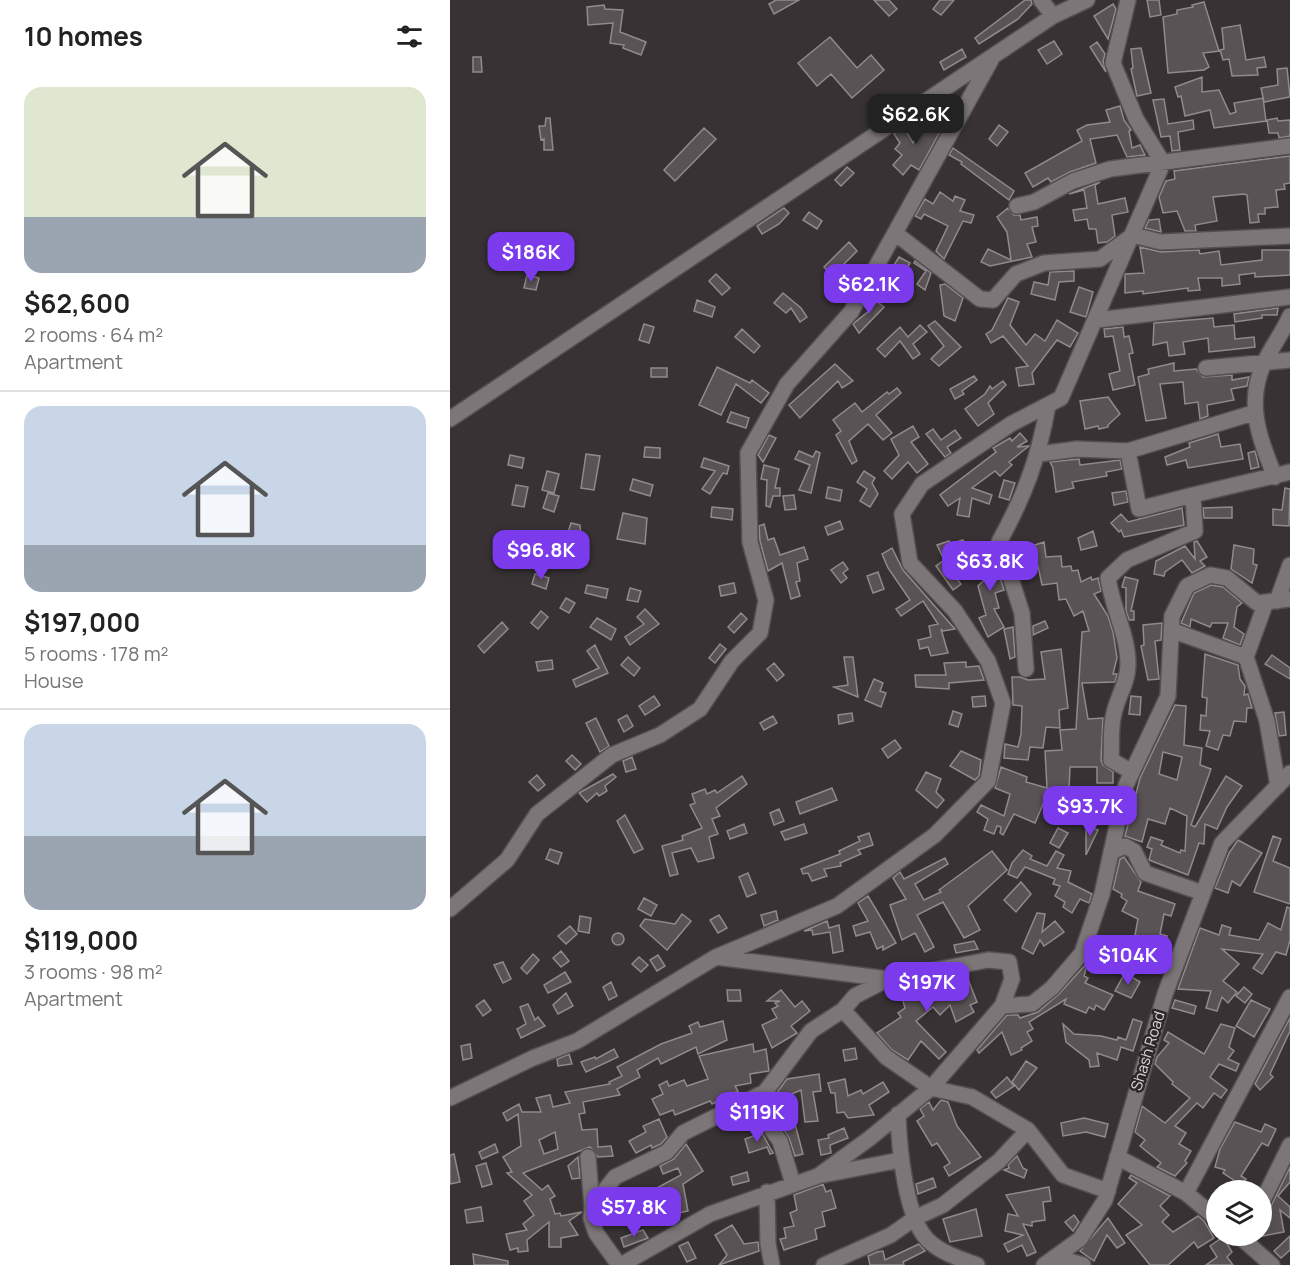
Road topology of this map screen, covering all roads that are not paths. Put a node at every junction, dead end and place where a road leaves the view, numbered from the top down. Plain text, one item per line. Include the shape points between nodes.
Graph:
1 (1041, 0) edge
2 (1087, 0) edge
3 (1128, 0) edge
4 (1053, 16) junction
5 (991, 60) junction
6 (1290, 146) edge
7 (1163, 163) junction
8 (1017, 206) dead end
9 (895, 233) junction
10 (1133, 235) junction
11 (1290, 236) edge
12 (1290, 297) edge
13 (1290, 316) edge
14 (1097, 320) junction
15 (1265, 360) junction
16 (1290, 360) edge
17 (1206, 368) dead end
18 (1048, 405) junction
19 (1253, 413) junction
20 (450, 419) edge
21 (1128, 451) junction
22 (1039, 454) junction
23 (1290, 472) edge
24 (1275, 477) junction
25 (1193, 495) junction
26 (1290, 566) edge
27 (1278, 600) edge
28 (1171, 630) junction
29 (1246, 657) junction
30 (1026, 669) dead end
31 (1132, 772) junction
32 (1290, 773) edge
33 (1278, 786) junction
34 (1111, 852) junction
35 (1203, 893) junction
36 (450, 909) edge
37 (716, 957) junction
38 (888, 979) junction
39 (1290, 997) edge
40 (1002, 1006) junction
41 (843, 1010) junction
42 (931, 1088) junction
43 (450, 1098) edge
44 (750, 1100) junction
45 (898, 1114) junction
46 (1028, 1130) junction
47 (1290, 1145) edge
48 (588, 1157) dead end
49 (1117, 1157) junction
50 (900, 1160) junction
51 (818, 1176) junction
52 (1272, 1182) edge
53 (793, 1184) junction
54 (1108, 1191) junction
55 (767, 1192) junction
56 (1186, 1193) junction
57 (592, 1207) junction
58 (1206, 1210) edge
59 (915, 1218) junction
60 (1250, 1246) edge
61 (1050, 1261) edge
62 (1266, 1263) edge
63 (620, 1265) edge
64 (772, 1265) edge
65 (824, 1265) edge
66 (977, 1265) edge
67 (1083, 1265) edge

1 - 4 street
2 - 4 street
3 - 7 street via 1113,63 1136,119
4 - 5 street
5 - 9 street
5 - 20 street
6 - 7 street
7 - 8 street via 1110,169
7 - 10 street
9 - 10 street via 980,299 993,300 1016,274 1044,263 1100,259
9 - 36 street via 851,312 787,384 748,453 750,542 766,600 760,633 732,661 700,709 660,735 612,755 537,814 507,860
10 - 11 street via 1161,242
10 - 14 street
12 - 14 street
13 - 15 street
14 - 18 street via 1061,398
15 - 16 street
15 - 17 street
15 - 19 street
18 - 22 street
18 - 37 street via 1011,424 922,484 902,514 910,563 955,611 988,662 1003,703 988,781 935,835 837,906
19 - 21 street
19 - 24 street
21 - 22 street via 1077,449
21 - 25 street via 1139,509
22 - 30 street via 1016,513 999,542 1022,613
23 - 24 street
24 - 25 street
25 - 31 street via 1195,531 1127,560 1108,578 1128,664 1126,684 1114,713 1111,760
26 - 27 street
27 - 28 street via 1257,603 1227,578 1210,575 1187,586 1172,616
27 - 29 street
28 - 29 street
28 - 31 street via 1168,696
29 - 33 street via 1267,722
31 - 34 street
32 - 33 street, Shash Road
33 - 35 street, Shash Road via 1222,843
34 - 35 street via 1125,846 1134,851 1145,873
34 - 40 street via 1102,894 1082,952 1052,988 1032,1004
35 - 49 street, Shash Road via 1165,994
37 - 38 street
37 - 43 street via 577,1041
38 - 40 street via 988,960 1009,962 1012,980
38 - 41 street via 855,996
39 - 56 street
40 - 42 street
41 - 42 street via 886,1057
41 - 44 street via 811,1031 765,1092
42 - 45 street
42 - 46 street via 972,1097
44 - 53 street via 780,1141
44 - 57 street via 683,1133 667,1152 615,1177
45 - 50 street
45 - 51 street
46 - 54 street via 1063,1175
46 - 59 street via 999,1161 943,1205
47 - 52 street
48 - 57 street
49 - 54 street, Shash Road
49 - 56 street
50 - 51 street
50 - 59 street
51 - 53 street
53 - 55 street
54 - 61 street, Shash Road via 1080,1239
55 - 63 street via 710,1214
55 - 64 street
56 - 58 street
57 - 63 street via 596,1233
59 - 65 street via 891,1235
59 - 66 street via 929,1242
60 - 62 street
61 - 67 street

